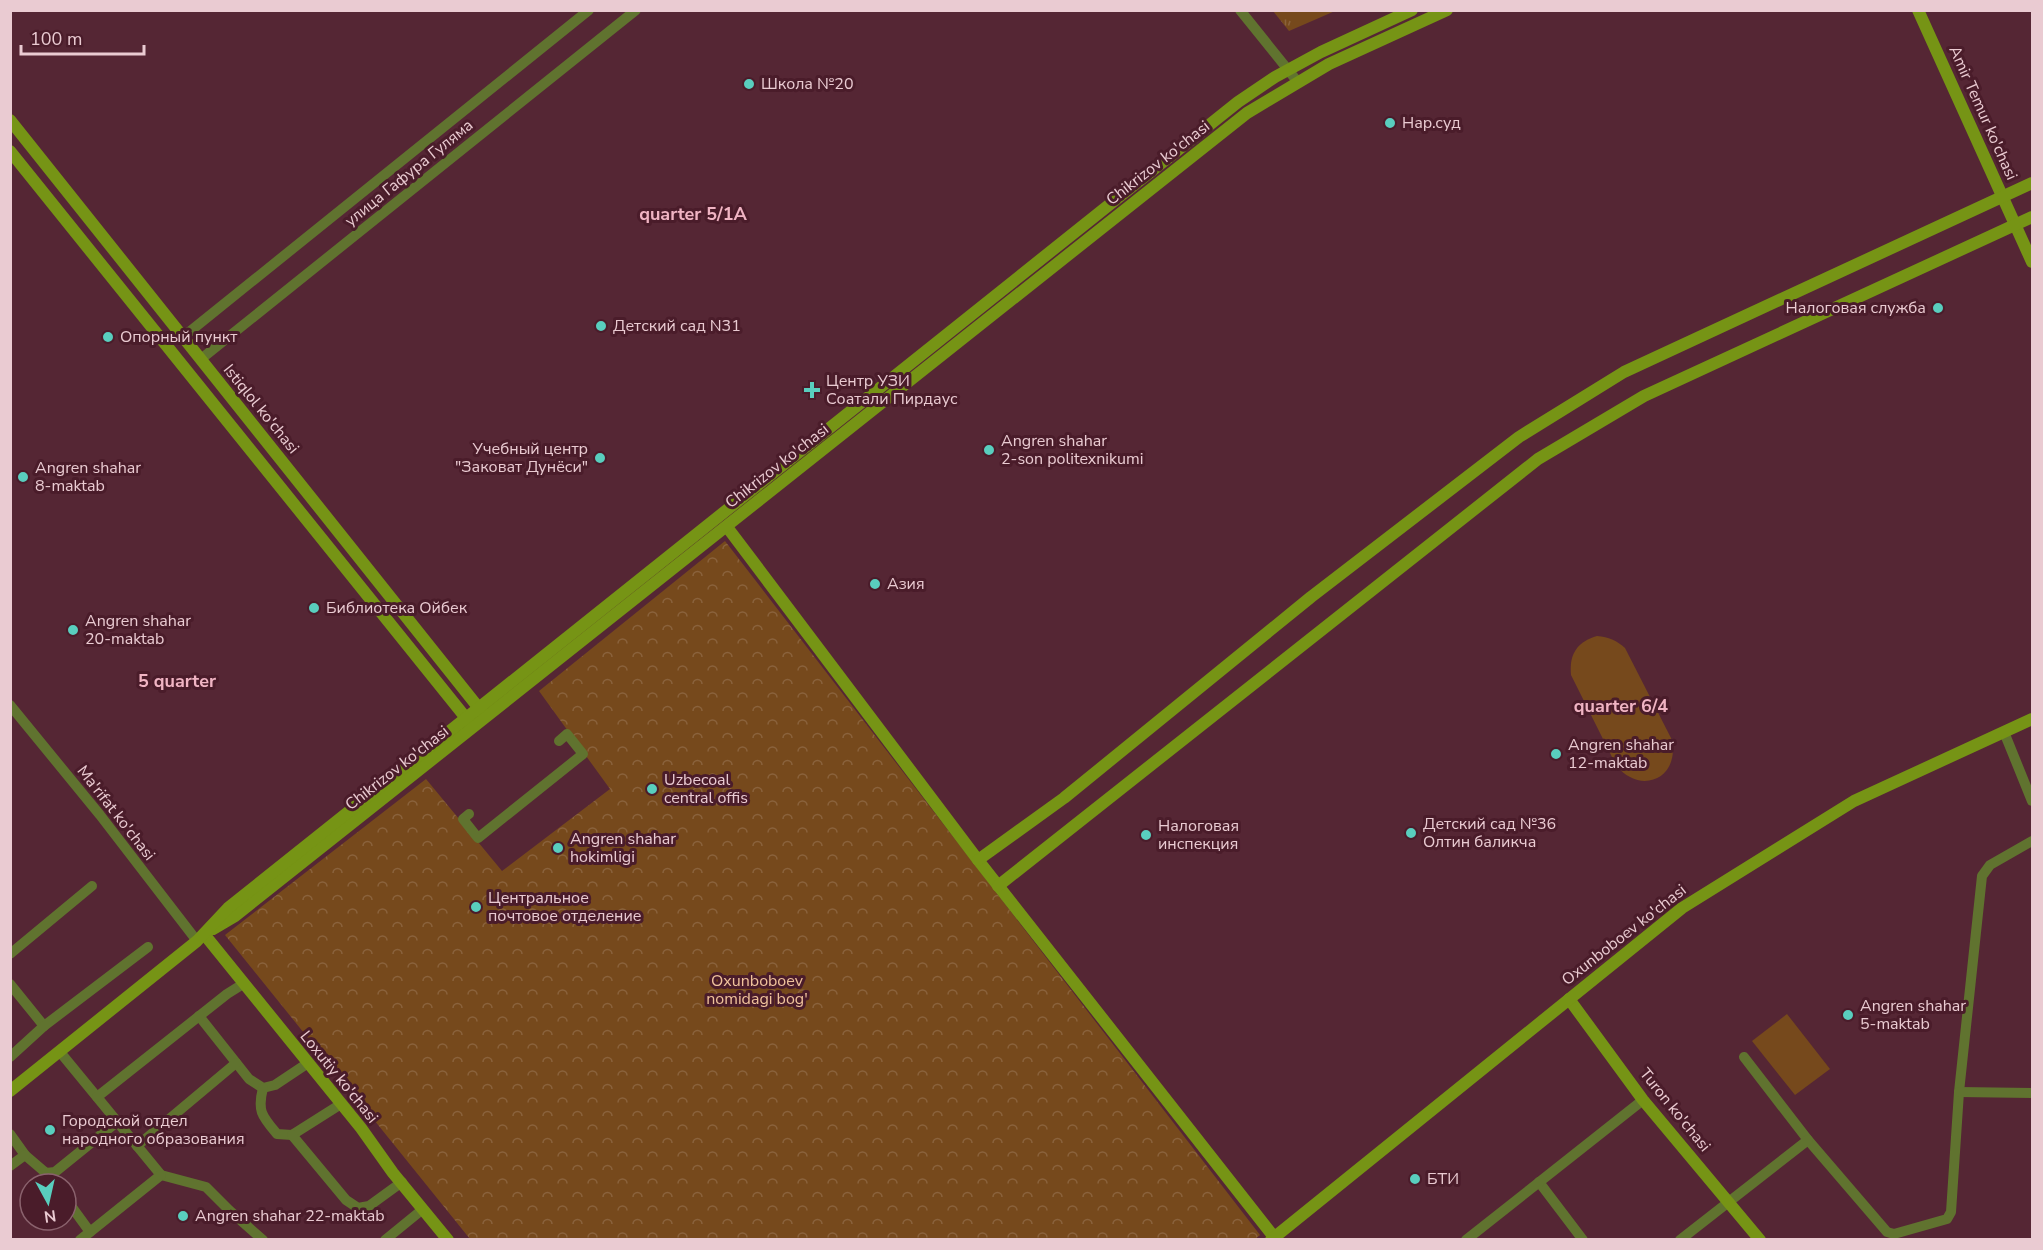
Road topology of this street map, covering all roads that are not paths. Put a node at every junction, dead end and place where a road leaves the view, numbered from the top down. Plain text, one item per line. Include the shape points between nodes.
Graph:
1 (589, 10) edge
2 (636, 10) edge
3 (1240, 10) edge
4 (1412, 10) edge
5 (1447, 10) edge
6 (1918, 10) edge
7 (1288, 70) junction
8 (1297, 81) junction
9 (10, 120) edge
10 (10, 151) edge
11 (2032, 183) edge
12 (2002, 196) junction
13 (2032, 217) edge
14 (2015, 224) junction
15 (2032, 262) edge
16 (151, 297) junction
17 (136, 308) junction
18 (183, 337) junction
19 (201, 359) junction
20 (727, 527) junction
21 (512, 680) junction
22 (520, 691) junction
23 (10, 705) edge
24 (478, 707) junction
25 (466, 717) junction
26 (486, 718) junction
27 (2032, 719) edge
28 (474, 728) junction
29 (2004, 732) junction
30 (559, 741) dead end
31 (2032, 801) edge
32 (469, 814) dead end
33 (2032, 841) edge
34 (978, 860) junction
35 (92, 886) dead end
36 (998, 886) junction
37 (201, 938) junction
38 (148, 947) dead end
39 (10, 954) edge
40 (10, 984) edge
41 (243, 984) junction
42 (1569, 999) junction
43 (199, 1016) junction
44 (44, 1026) junction
45 (60, 1052) junction
46 (10, 1057) edge
47 (1744, 1058) dead end
48 (236, 1063) junction
49 (308, 1063) junction
50 (263, 1088) junction
51 (10, 1091) edge
52 (1959, 1092) junction
53 (2032, 1093) edge
54 (97, 1097) junction
55 (1643, 1100) junction
56 (341, 1104) junction
57 (118, 1121) junction
58 (10, 1134) edge
59 (292, 1134) junction
60 (1808, 1140) junction
61 (137, 1146) junction
62 (25, 1155) junction
63 (10, 1166) edge
64 (45, 1172) edge
65 (56, 1172) edge
66 (161, 1175) junction
67 (402, 1182) junction
68 (1539, 1182) junction
69 (1729, 1202) junction
70 (423, 1209) junction
71 (78, 1216) edge
72 (90, 1232) junction
73 (80, 1239) edge
74 (263, 1239) edge
75 (385, 1239) edge
76 (448, 1239) edge
77 (1274, 1239) edge
78 (1466, 1239) edge
79 (1583, 1239) edge
80 (1680, 1239) edge
81 (1760, 1239) edge

1 - 18 street
2 - 19 street, улица Гафура Гуляма
3 - 7 street
4 - 7 main road, Chikrizov ko'chasi
5 - 8 main road, Chikrizov ko'chasi
6 - 12 main road, Amir Temur ko'chasi
7 - 8 street
7 - 21 main road, Chikrizov ko'chasi via 1238,102
8 - 20 main road, Chikrizov ko'chasi via 1247,113
9 - 16 main road, Istiqlol ko'chasi
10 - 17 main road, Istiqlol ko'chasi
11 - 12 main road
12 - 14 main road, Amir Temur ko'chasi
12 - 34 main road via 1624,372 1519,437 1311,597 1064,798
13 - 14 main road
14 - 15 main road, Amir Temur ko'chasi
14 - 36 main road via 1644,396 1539,459
16 - 17 main road
16 - 18 main road, Istiqlol ko'chasi
17 - 25 main road, Istiqlol ko'chasi
18 - 19 main road, Istiqlol ko'chasi
19 - 24 main road, Istiqlol ko'chasi
20 - 22 main road, Chikrizov ko'chasi
20 - 34 main road
21 - 22 main road
21 - 24 main road, Chikrizov ko'chasi
22 - 26 main road, Chikrizov ko'chasi
23 - 37 street, Ma'rifat ko'chasi
24 - 25 main road, Chikrizov ko'chasi
24 - 26 main road, Istiqlol ko'chasi
25 - 28 main road, Istiqlol ko'chasi
25 - 37 main road, Chikrizov ko'chasi via 228,908
26 - 28 main road, Chikrizov ko'chasi
27 - 29 main road, Oxunboboev ko'chasi
28 - 37 main road, Chikrizov ko'chasi via 235,916
29 - 31 street
29 - 42 main road, Oxunboboev ko'chasi via 1854,801 1682,908
30 - 32 street via 567,734 583,754 478,838 463,819
33 - 52 street via 1990,865 1982,876
34 - 36 main road
35 - 39 street
36 - 77 main road
37 - 41 main road, Loxutiy ko'chasi
37 - 45 main road, Chikrizov ko'chasi
38 - 44 street
40 - 44 street
41 - 43 street
41 - 49 main road, Loxutiy ko'chasi
42 - 55 main road, Turon ko'chasi
42 - 77 main road, Oxunboboev ko'chasi
43 - 48 street
43 - 54 street
44 - 46 street
45 - 51 main road, Chikrizov ko'chasi
45 - 54 street
47 - 60 street
48 - 50 street
48 - 61 street
49 - 50 street
49 - 56 main road, Loxutiy ko'chasi
50 - 59 street via 259,1104 266,1120 277,1134
52 - 53 street
52 - 60 street via 1951,1212 1947,1219 1894,1234 1887,1232
54 - 57 street
55 - 68 street
55 - 69 main road, Turon ko'chasi
56 - 59 street
56 - 67 main road, Loxutiy ko'chasi
57 - 61 street
57 - 65 street
58 - 62 street
59 - 67 street via 357,1208 369,1206
60 - 69 street
61 - 66 street
62 - 63 street
62 - 64 street
66 - 72 street
66 - 74 street via 206,1186
67 - 70 main road, Loxutiy ko'chasi
68 - 78 street
68 - 79 street
69 - 80 street
69 - 81 main road, Turon ko'chasi
70 - 75 street
70 - 76 main road, Loxutiy ko'chasi
71 - 72 street
72 - 73 street

